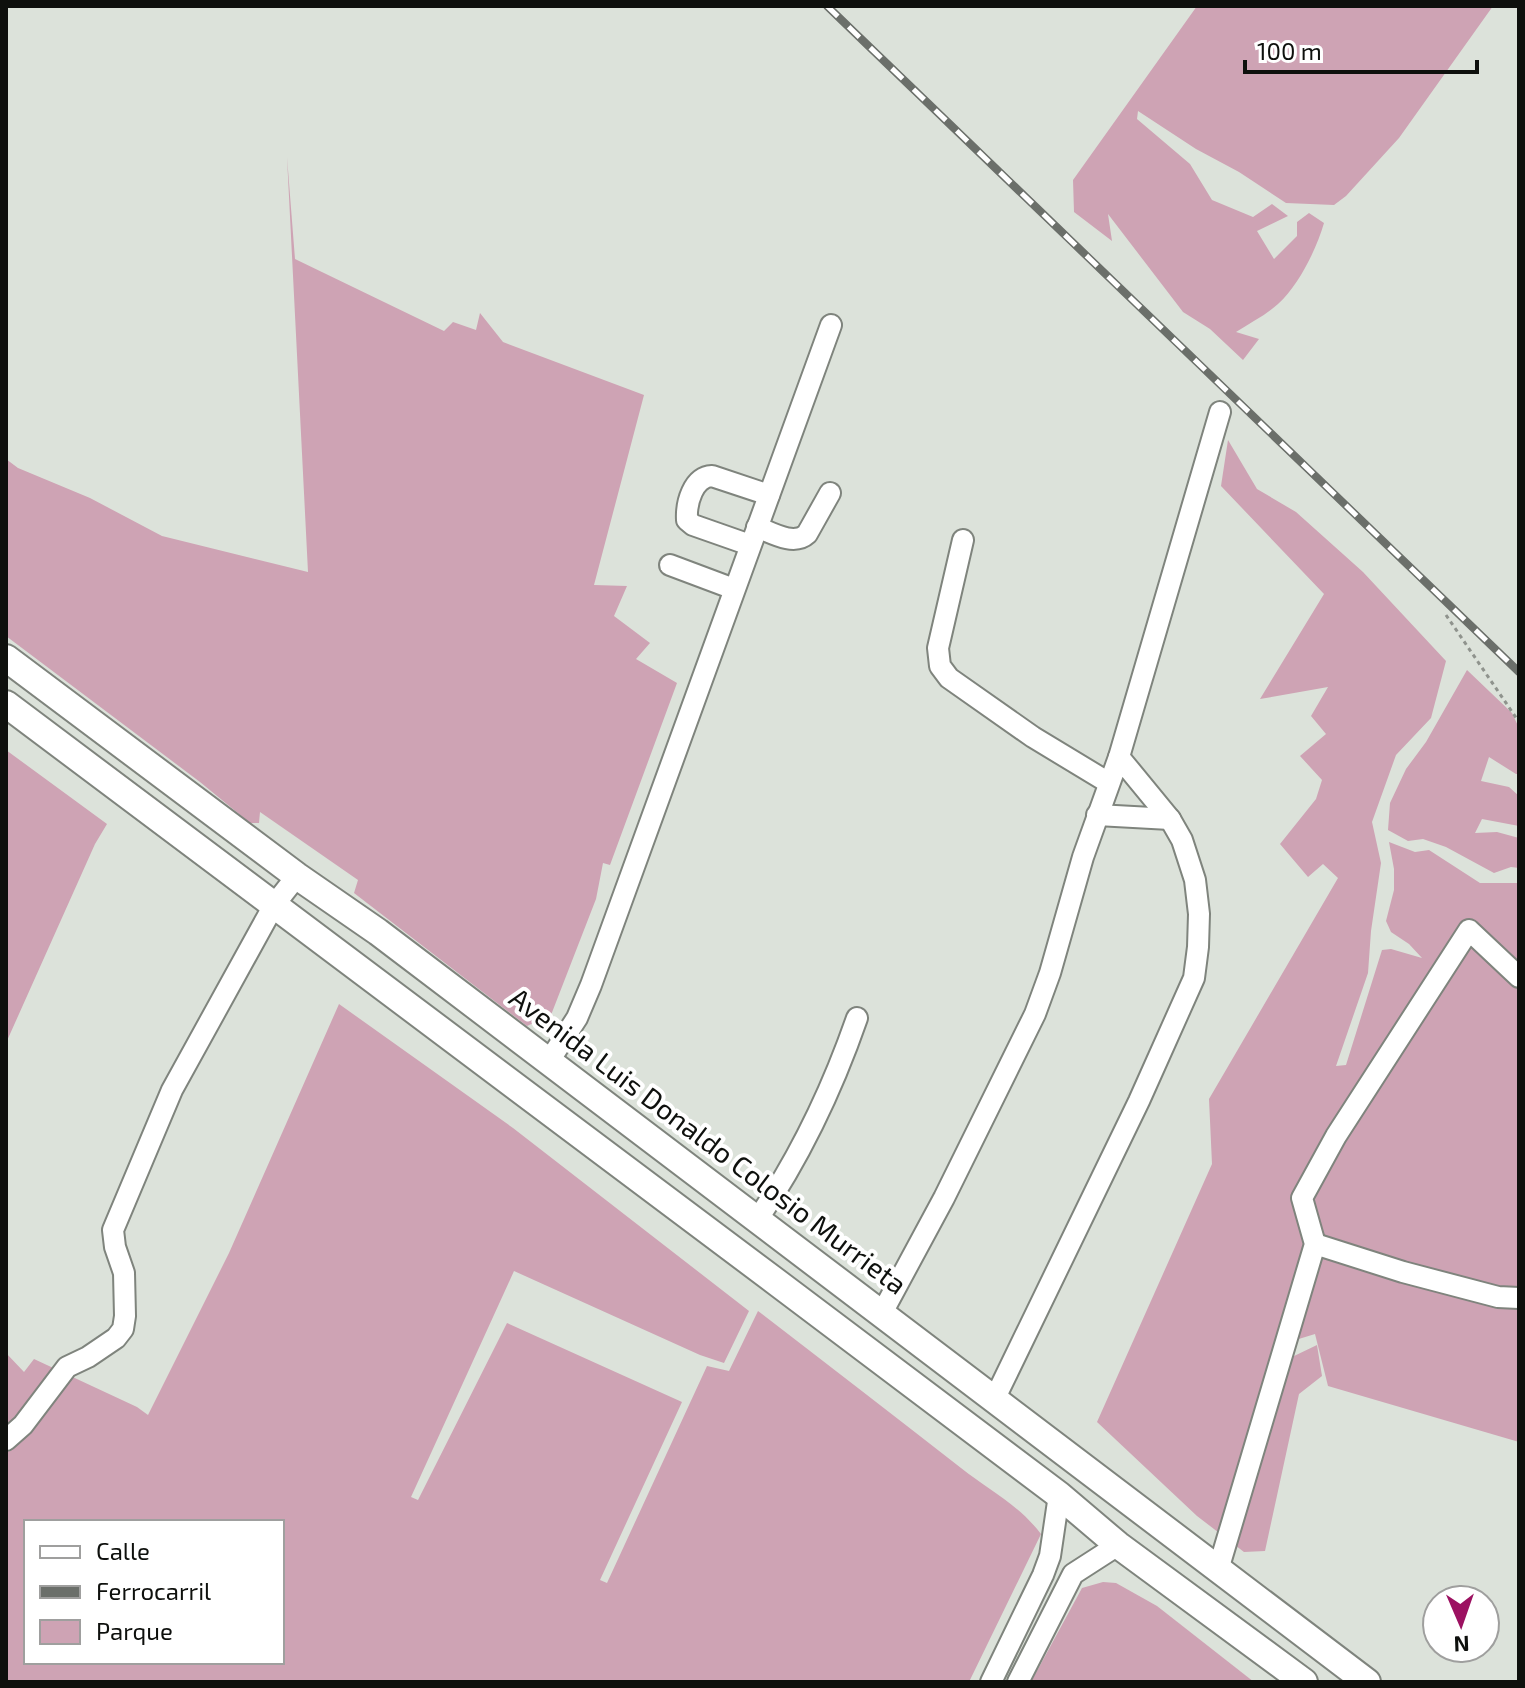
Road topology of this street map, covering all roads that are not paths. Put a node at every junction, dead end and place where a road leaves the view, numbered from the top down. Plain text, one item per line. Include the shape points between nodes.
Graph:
1 (831, 325) dead end
2 (1220, 412) dead end
3 (830, 493) dead end
4 (769, 495) junction
5 (754, 536) junction
6 (963, 540) dead end
7 (670, 565) dead end
8 (734, 589) junction
9 (6, 658) edge
10 (6, 704) edge
11 (1119, 757) junction
12 (1109, 783) junction
13 (1097, 815) junction
14 (1170, 819) junction
15 (297, 876) junction
16 (274, 905) junction
17 (1519, 977) edge
18 (857, 1018) dead end
19 (549, 1061) junction
20 (757, 1220) junction
21 (1315, 1244) junction
22 (1519, 1298) edge
23 (882, 1313) junction
24 (858, 1344) junction
25 (994, 1400) junction
26 (6, 1440) edge
27 (1059, 1495) junction
28 (1118, 1545) junction
29 (1050, 1556) junction
30 (1218, 1570) junction
31 (1073, 1574) junction
32 (991, 1682) edge
33 (1018, 1682) edge
34 (1304, 1682) edge
35 (1367, 1682) edge

1 - 4 lane
2 - 11 lane
3 - 5 lane via 802,539
4 - 5 lane
4 - 5 lane via 712,476 696,482 687,520
5 - 8 lane
6 - 12 lane via 938,648 940,666 949,678 1033,737
7 - 8 lane
8 - 19 lane via 591,985
9 - 15 main road, Avenida Luis Donaldo Colosio Murrieta
10 - 16 main road
11 - 12 lane
11 - 14 lane
12 - 13 lane
13 - 14 lane
13 - 23 lane via 1035,1014
14 - 25 lane via 1195,880 1199,914 1194,978
15 - 16 lane
15 - 19 main road, Avenida Luis Donaldo Colosio Murrieta
16 - 24 main road
16 - 26 lane via 172,1090 113,1230 124,1273 123,1329 67,1367
17 - 21 lane via 1469,930 1302,1198
18 - 20 lane via 818,1117
19 - 20 main road, Avenida Luis Donaldo Colosio Murrieta
20 - 23 main road, Avenida Luis Donaldo Colosio Murrieta
21 - 22 lane via 1403,1272
21 - 30 lane
23 - 24 main road
23 - 25 main road, Avenida Luis Donaldo Colosio Murrieta
24 - 27 main road
25 - 30 main road, Avenida Luis Donaldo Colosio Murrieta
27 - 28 main road
27 - 29 lane
28 - 31 lane
28 - 34 main road
29 - 31 lane
29 - 32 lane
30 - 35 main road, Avenida Luis Donaldo Colosio Murrieta
31 - 33 lane

